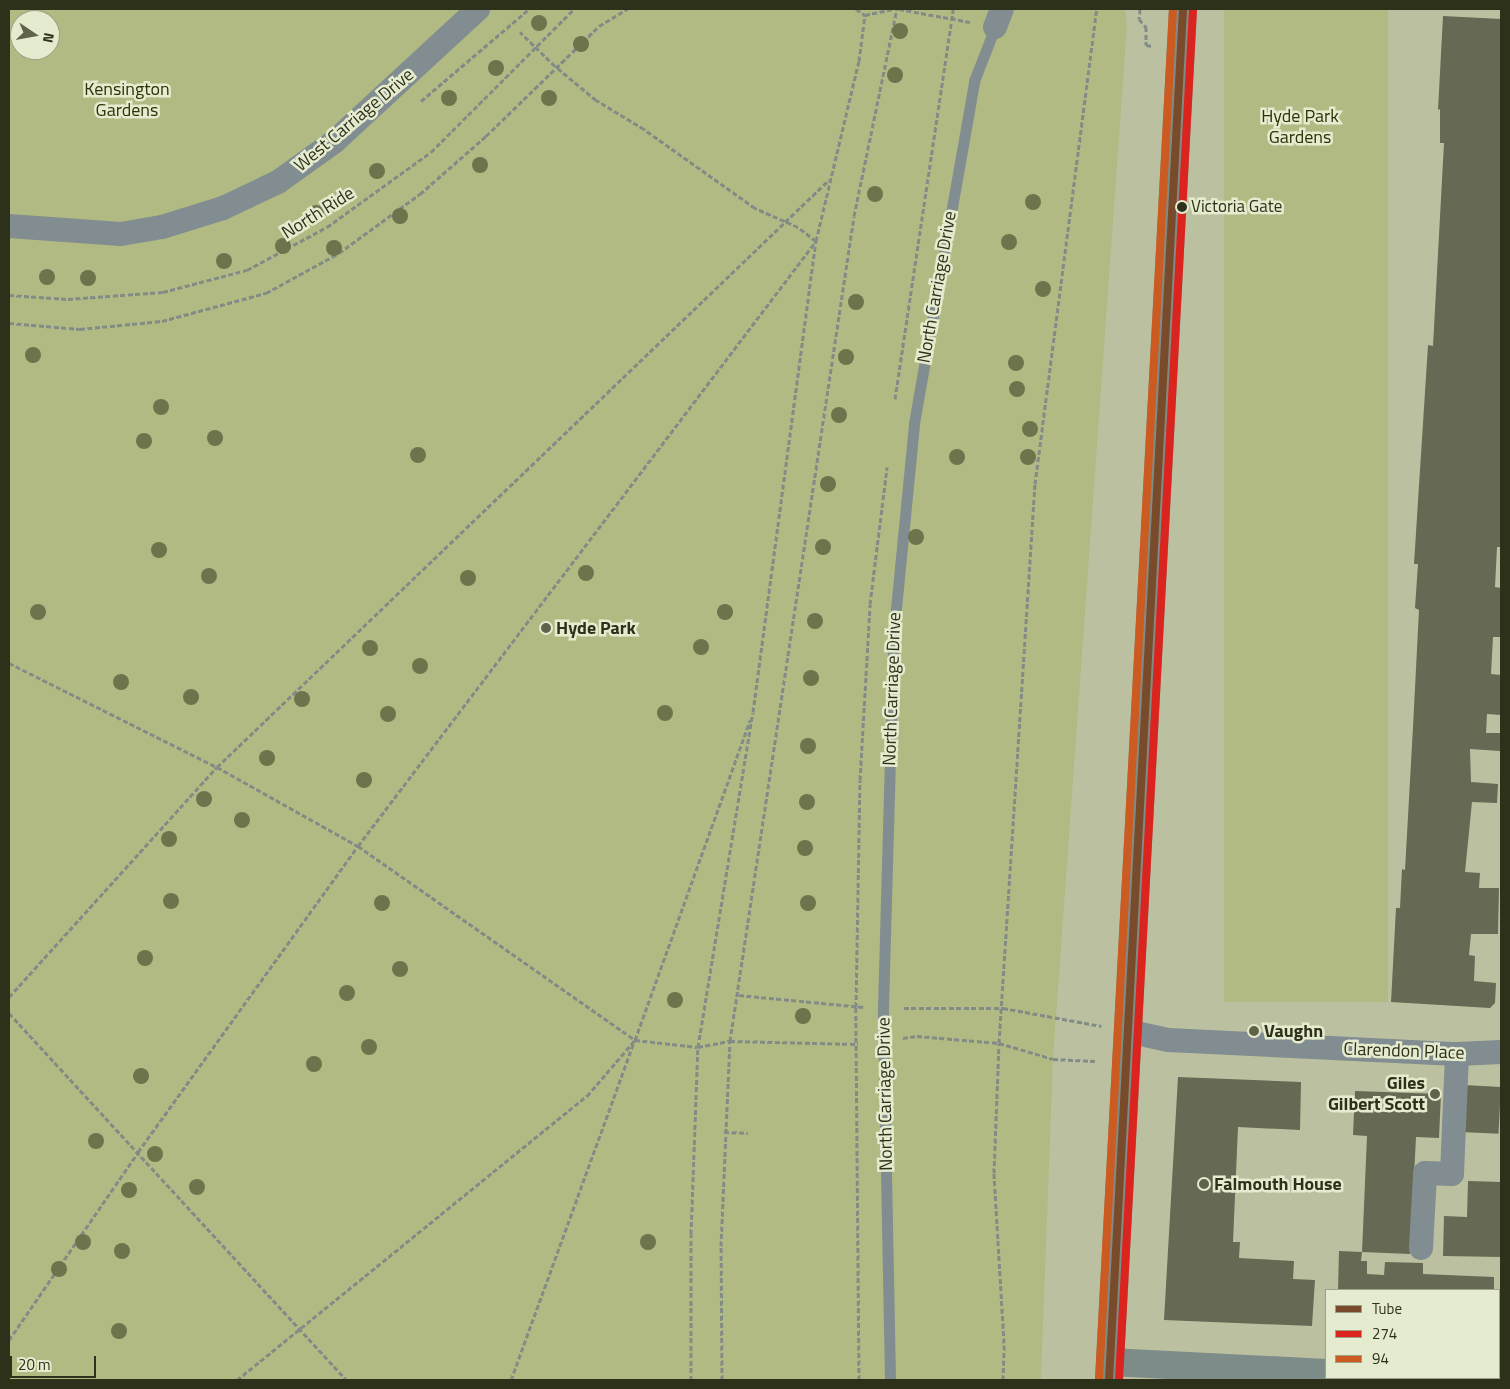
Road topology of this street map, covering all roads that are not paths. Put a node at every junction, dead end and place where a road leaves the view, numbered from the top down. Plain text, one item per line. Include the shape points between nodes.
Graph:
1 (478, 9) edge
2 (1183, 9) edge
3 (998, 18) edge
4 (9, 226) edge
5 (1127, 1031) junction
6 (1501, 1052) edge
7 (1457, 1054) junction
8 (1421, 1248) dead end
9 (1109, 1371) edge
10 (1325, 1373) edge
11 (890, 1380) edge

1 - 4 street, West Carriage Drive via 335,141 262,190 206,213 121,234
2 - 5 main road
3 - 11 lane, North Carriage Drive via 974,81 914,423 902,524 893,639 883,1008
5 - 7 street, Clarendon Place via 1168,1040
5 - 9 main road
6 - 7 street, Clarendon Place
7 - 8 street via 1452,1174 1425,1173
9 - 10 street

